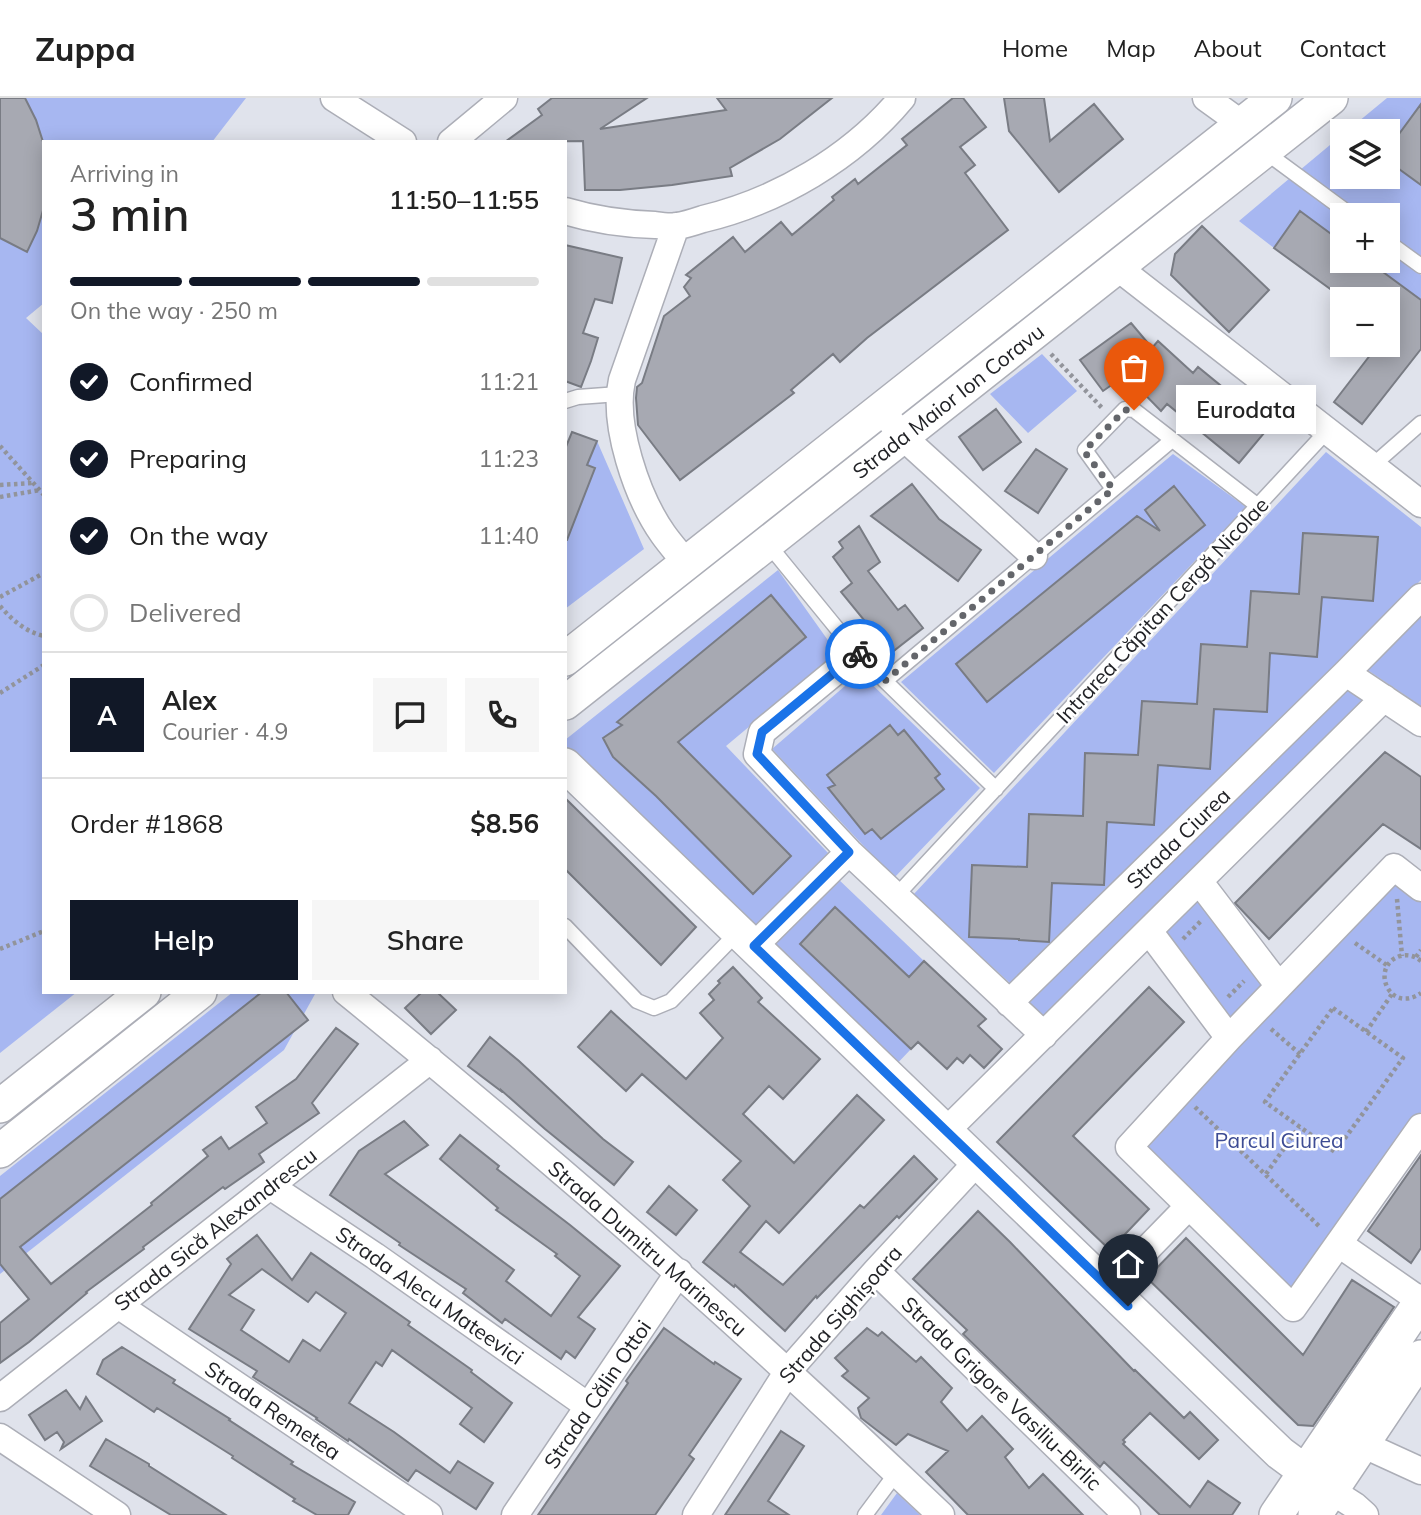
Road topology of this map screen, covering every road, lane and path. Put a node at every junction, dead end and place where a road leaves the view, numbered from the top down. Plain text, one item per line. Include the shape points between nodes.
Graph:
1 (334, 98) edge
2 (504, 98) edge
3 (902, 98) edge
4 (1206, 98) edge
5 (1275, 98) edge
6 (1331, 98) edge
7 (1242, 124) junction
8 (400, 140) edge
9 (453, 140) edge
10 (1264, 151) junction
11 (1335, 203) edge
12 (567, 212) edge
13 (676, 226) junction
14 (1094, 241) junction
15 (1400, 251) edge
16 (1421, 266) edge
17 (1117, 267) junction
18 (1032, 335) junction
19 (619, 394) junction
20 (567, 400) edge
21 (881, 409) junction
22 (1108, 414) dead end
23 (1421, 423) edge
24 (1327, 431) junction
25 (903, 437) junction
26 (1172, 440) junction
27 (0, 446) edge
28 (1372, 466) junction
29 (34, 483) junction
30 (0, 485) edge
31 (1113, 489) junction
32 (42, 492) edge
33 (0, 497) edge
34 (1421, 504) edge
35 (1258, 506) junction
36 (768, 544) junction
37 (1034, 556) junction
38 (686, 563) junction
39 (42, 574) edge
40 (0, 597) edge
41 (1421, 597) edge
42 (0, 606) edge
43 (42, 635) edge
44 (859, 652) junction
45 (567, 657) edge
46 (42, 666) edge
47 (1346, 673) junction
48 (885, 681) junction
49 (0, 693) edge
50 (1384, 698) junction
51 (567, 702) edge
52 (1421, 723) edge
53 (567, 767) edge
54 (996, 789) junction
55 (849, 852) junction
56 (1394, 867) junction
57 (1199, 881) junction
58 (1421, 888) edge
59 (896, 896) junction
60 (1217, 906) junction
61 (567, 928) edge
62 (1334, 929) junction
63 (1149, 931) junction
64 (42, 932) edge
65 (746, 939) junction
66 (0, 949) edge
67 (1421, 950) edge
68 (1167, 954) junction
69 (1402, 956) junction
70 (1418, 959) edge
71 (1262, 962) junction
72 (1388, 966) junction
73 (1279, 985) junction
74 (1421, 993) edge
75 (141, 994) edge
76 (197, 994) edge
77 (348, 994) edge
78 (1392, 994) junction
79 (1009, 1003) junction
80 (1253, 1013) junction
81 (1211, 1014) junction
82 (1366, 1031) junction
83 (1044, 1035) junction
84 (1228, 1038) junction
85 (1300, 1054) junction
86 (430, 1060) junction
87 (1179, 1092) junction
88 (0, 1106) edge
89 (1299, 1127) junction
90 (1421, 1127) edge
91 (946, 1131) junction
92 (0, 1151) edge
93 (978, 1161) junction
94 (1265, 1174) junction
95 (270, 1185) junction
96 (1189, 1206) junction
97 (1339, 1244) junction
98 (876, 1271) junction
99 (679, 1272) junction
100 (1109, 1288) junction
101 (1421, 1301) edge
102 (118, 1306) junction
103 (1421, 1357) edge
104 (788, 1371) junction
105 (0, 1398) edge
106 (588, 1406) junction
107 (0, 1437) edge
108 (1362, 1444) junction
109 (1421, 1471) edge
110 (897, 1472) junction
111 (1317, 1493) edge
112 (117, 1515) edge
113 (429, 1515) edge
114 (515, 1515) edge
115 (696, 1515) edge
116 (865, 1515) edge
117 (942, 1515) edge
118 (1127, 1515) edge
119 (1276, 1515) edge
120 (1365, 1515) edge

1 - 8 street
2 - 9 street
3 - 13 street via 859,141 816,172 727,214
4 - 7 street
5 - 7 street, Strada Maior Ion Coravu
6 - 10 street, Strada Maior Ion Coravu
7 - 10 street
7 - 14 street, Strada Maior Ion Coravu
10 - 11 lane
10 - 17 street, Strada Maior Ion Coravu
12 - 13 street via 631,224
13 - 19 street
14 - 17 street
14 - 21 street, Strada Maior Ion Coravu
15 - 16 lane
17 - 18 street, Strada Maior Ion Coravu
17 - 24 street
18 - 22 path
18 - 25 street, Strada Maior Ion Coravu
19 - 20 lane
19 - 38 street via 625,443 646,504
21 - 25 street
21 - 38 street, Strada Maior Ion Coravu
23 - 28 lane
24 - 28 street
24 - 35 lane, Intrarea Căpitan Cergă Nicolae
25 - 36 street, Strada Maior Ion Coravu
25 - 37 street
26 - 31 lane
26 - 31 lane via 1134,410 1125,410 1085,450
26 - 35 lane
27 - 29 path
28 - 34 street
29 - 30 path
29 - 32 path
31 - 37 lane
32 - 33 path
35 - 54 lane, Intrarea Căpitan Cergă Nicolae
36 - 44 lane
36 - 51 street, Strada Maior Ion Coravu
37 - 48 lane
38 - 45 street, Strada Maior Ion Coravu
39 - 40 path
41 - 47 street, Strada Ciurea
42 - 43 path via 29,632
44 - 48 lane
44 - 55 street via 762,732 757,754
46 - 49 path
47 - 50 street
47 - 79 street, Strada Ciurea
48 - 54 lane
50 - 52 street
50 - 57 street
53 - 65 street
54 - 59 lane, Intrarea Căpitan Cergă Nicolae
55 - 59 street
55 - 65 street
56 - 58 street
56 - 62 street
56 - 69 path
57 - 60 street
57 - 63 street
59 - 79 street
60 - 68 path
60 - 71 street
61 - 65 lane via 637,1001 654,1008 671,1001
62 - 72 path
62 - 73 street
63 - 68 street
63 - 83 street
64 - 66 path
65 - 91 street
67 - 70 path
68 - 81 street
69 - 70 path
69 - 72 path
71 - 73 street
71 - 81 path
72 - 78 path via 1384,977
73 - 80 street
74 - 78 path via 1410,999
75 - 88 street
76 - 92 street
77 - 86 street, Strada Dumitru Marinescu
78 - 82 path
79 - 83 street
80 - 84 street
80 - 85 path
81 - 84 street
82 - 85 path via 1333,1008
82 - 89 path via 1403,1058 1335,1153
83 - 91 street
84 - 87 street
85 - 89 path via 1265,1102
86 - 95 street, Strada Sică Alexandrescu
86 - 99 street, Strada Dumitru Marinescu
87 - 94 path
87 - 96 street via 1129,1147
89 - 94 path
90 - 97 street
91 - 93 street
93 - 98 street, Strada Sighișoara
93 - 100 street
94 - 97 path
95 - 102 street, Strada Sică Alexandrescu
95 - 106 street, Strada Alecu Mateevici
96 - 97 street via 1293,1308
96 - 100 street
97 - 101 street
98 - 104 street, Strada Sighișoara
98 - 118 street, Strada Grigore Vasiliu-Birlic
99 - 104 street, Strada Dumitru Marinescu
99 - 106 street, Strada Călin Ottoi
100 - 111 street
101 - 111 street
102 - 105 street, Strada Sică Alexandrescu
102 - 113 street, Strada Remetea
103 - 108 street
104 - 110 street, Strada Dumitru Marinescu
104 - 115 street, Strada Sighișoara
106 - 114 street, Strada Călin Ottoi
107 - 112 street
108 - 109 street
108 - 111 street
110 - 116 lane
110 - 117 street, Strada Dumitru Marinescu
111 - 119 street
111 - 120 street via 1355,1506

